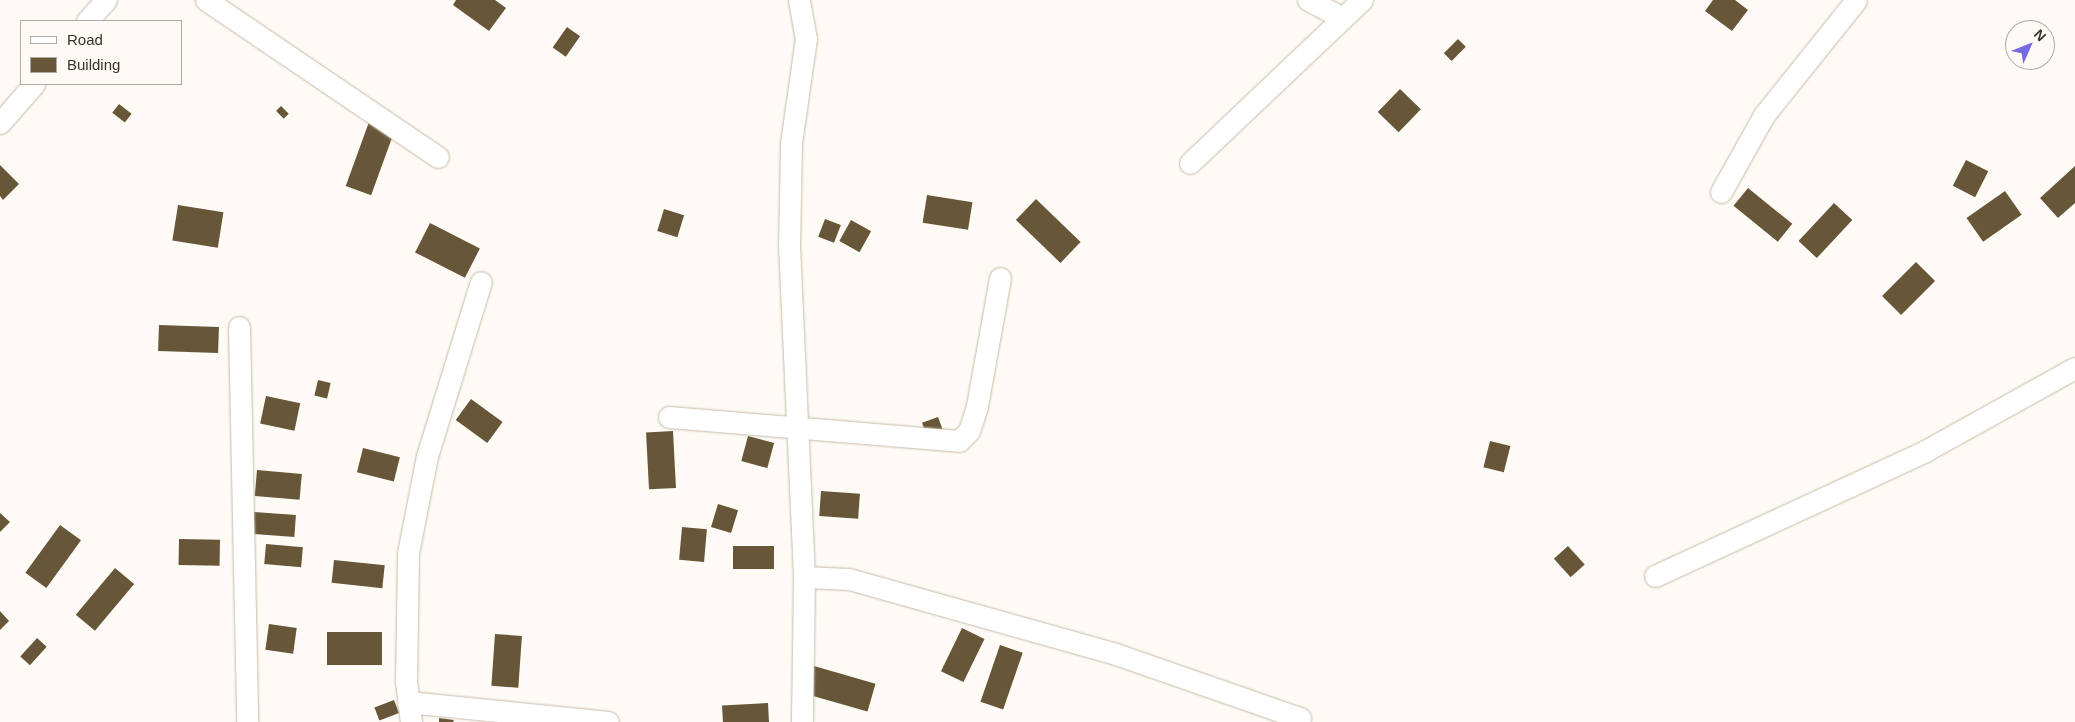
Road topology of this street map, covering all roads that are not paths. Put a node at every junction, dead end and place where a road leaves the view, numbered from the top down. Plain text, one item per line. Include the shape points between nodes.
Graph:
1 (106, 0) edge
2 (206, 0) edge
3 (799, 0) edge
4 (1308, 0) edge
5 (1362, 0) edge
6 (1856, 0) edge
7 (1341, 17) junction
8 (88, 20) edge
9 (33, 85) edge
10 (0, 123) edge
11 (438, 157) dead end
12 (1190, 163) dead end
13 (1721, 192) dead end
14 (1000, 278) dead end
15 (481, 282) dead end
16 (239, 327) dead end
17 (2075, 368) edge
18 (669, 417) dead end
19 (796, 430) junction
20 (1655, 576) dead end
21 (804, 577) junction
22 (410, 712) edge
23 (1300, 718) dead end
24 (247, 722) edge
25 (608, 722) edge
26 (802, 722) edge

1 - 8 street
2 - 11 street
3 - 19 street via 806,38 791,144 789,246
4 - 7 street
5 - 7 street
6 - 13 street via 1764,115
7 - 12 street
9 - 10 street
14 - 19 street via 977,406 969,431 959,441
15 - 22 street via 429,448 408,553
16 - 24 street
17 - 20 street via 1925,451
18 - 19 street
19 - 21 street
21 - 23 street via 848,579 1116,654
21 - 26 street
22 - 25 street

